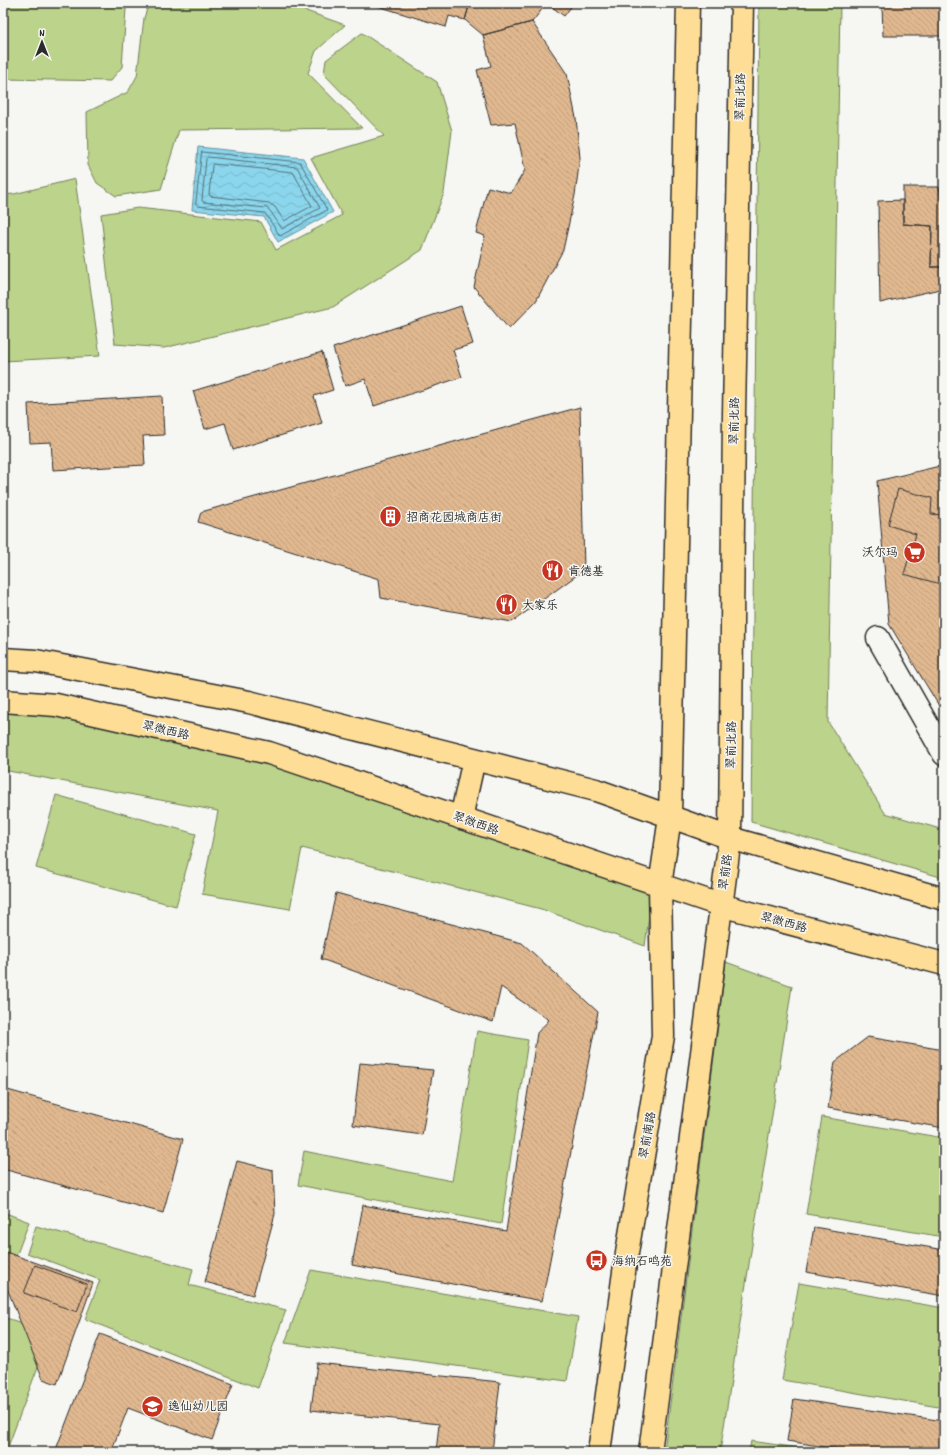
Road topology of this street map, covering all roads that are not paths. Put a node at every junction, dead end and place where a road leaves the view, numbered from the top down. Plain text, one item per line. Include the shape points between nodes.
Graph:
1 (688, 3) edge
2 (742, 3) edge
3 (878, 638) dead end
4 (3, 659) edge
5 (3, 701) edge
6 (944, 754) edge
7 (474, 759) junction
8 (670, 817) junction
9 (461, 818) junction
10 (730, 838) junction
11 (660, 886) junction
12 (944, 899) edge
13 (720, 905) junction
14 (944, 964) edge
15 (599, 1452) edge
16 (650, 1452) edge

1 - 8 main road
2 - 10 main road, 翠前北路 via 734,414
3 - 6 lane
4 - 7 main road via 36,661 249,702
5 - 9 main road, 翠微西路 via 56,705 269,753
7 - 8 main road via 596,790
7 - 9 main road
8 - 10 main road
8 - 11 main road, 翠前南路
9 - 11 main road, 翠微西路
10 - 12 main road
10 - 13 main road, 翠前路
11 - 13 main road, 翠微西路
11 - 15 main road, 翠前南路 via 663,1036 625,1265
13 - 14 main road, 翠微西路
13 - 16 main road

